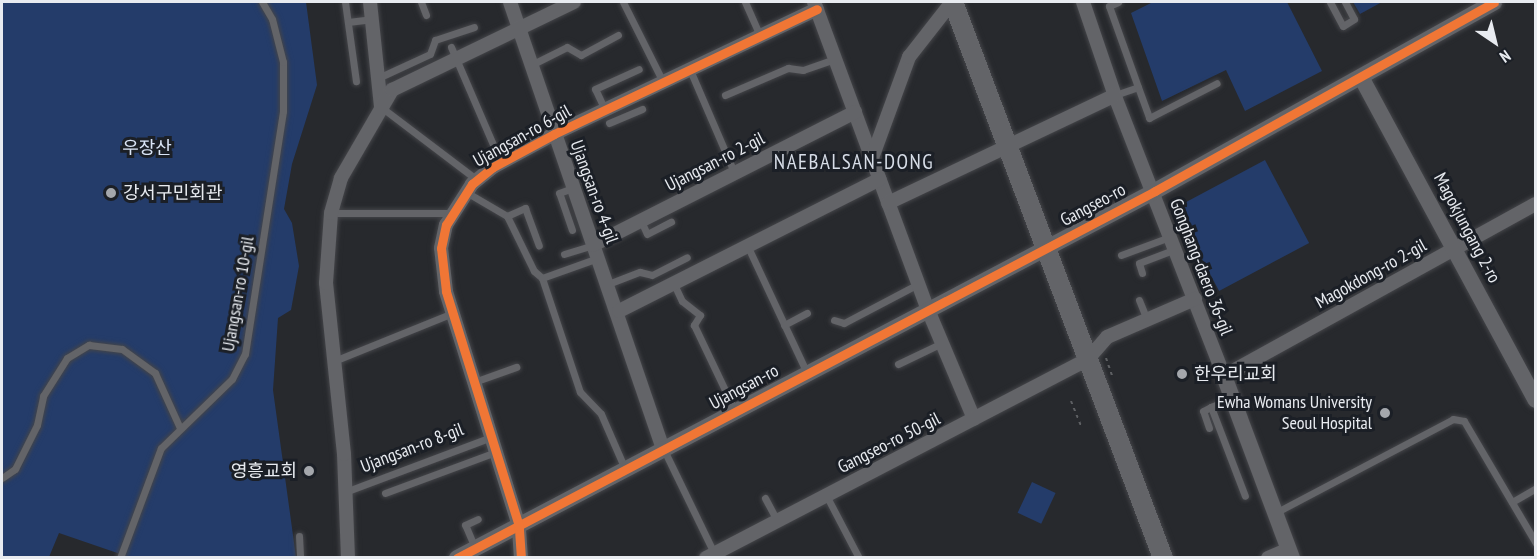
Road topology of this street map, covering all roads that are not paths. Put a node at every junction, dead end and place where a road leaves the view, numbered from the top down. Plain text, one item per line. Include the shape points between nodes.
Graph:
1 (262, 2) edge
2 (345, 2) edge
3 (369, 2) edge
4 (421, 2) edge
5 (510, 2) edge
6 (574, 2) edge
7 (623, 2) edge
8 (745, 2) edge
9 (952, 2) edge
10 (1083, 2) edge
11 (1118, 2) edge
12 (1330, 2) edge
13 (1345, 2) edge
14 (1494, 2) edge
15 (1108, 4) edge
16 (816, 5) edge
17 (426, 15) dead end
18 (371, 19) junction
19 (348, 22) junction
20 (474, 27) dead end
21 (520, 29) junction
22 (618, 35) dead end
23 (760, 36) junction
24 (453, 54) junction
25 (835, 59) junction
26 (531, 65) junction
27 (639, 69) dead end
28 (690, 70) junction
29 (1361, 77) junction
30 (378, 78) junction
31 (356, 81) dead end
32 (663, 82) junction
33 (1217, 83) dead end
34 (1138, 87) junction
35 (725, 94) dead end
36 (1115, 95) junction
37 (381, 107) junction
38 (642, 109) dead end
39 (855, 112) junction
40 (614, 114) junction
41 (554, 134) junction
42 (1009, 147) junction
43 (872, 158) junction
44 (501, 163) junction
45 (734, 172) junction
46 (880, 179) junction
47 (477, 180) junction
48 (573, 188) junction
49 (1155, 191) junction
50 (466, 192) junction
51 (888, 203) junction
52 (1536, 204) edge
53 (331, 213) junction
54 (453, 213) junction
55 (507, 216) junction
56 (641, 221) junction
57 (671, 222) dead end
58 (572, 230) dead end
59 (1174, 243) junction
60 (747, 245) junction
61 (539, 246) dead end
62 (1456, 247) junction
63 (1047, 249) junction
64 (595, 251) junction
65 (564, 254) dead end
66 (1121, 255) dead end
67 (687, 257) dead end
68 (1142, 273) dead end
69 (542, 278) junction
70 (673, 282) junction
71 (608, 284) junction
72 (918, 285) junction
73 (1195, 299) junction
74 (1139, 300) dead end
75 (928, 310) junction
76 (619, 311) junction
77 (453, 313) junction
78 (807, 313) dead end
79 (834, 320) dead end
80 (1147, 320) junction
81 (784, 325) junction
82 (942, 343) junction
83 (1097, 357) junction
84 (334, 361) junction
85 (898, 364) dead end
86 (516, 367) dead end
87 (807, 373) junction
88 (1224, 376) junction
89 (474, 382) junction
90 (1233, 398) junction
91 (1536, 400) edge
92 (1211, 407) junction
93 (735, 411) junction
94 (974, 419) junction
95 (180, 428) junction
96 (1209, 428) dead end
97 (491, 437) junction
98 (663, 448) junction
99 (496, 452) junction
100 (625, 469) junction
101 (2, 478) edge
102 (1536, 488) edge
103 (345, 492) junction
104 (385, 493) dead end
105 (826, 495) junction
106 (1245, 496) dead end
107 (765, 498) dead end
108 (1512, 502) junction
109 (1275, 513) junction
110 (478, 519) dead end
111 (777, 520) junction
112 (519, 526) junction
113 (299, 536) dead end
114 (1536, 543) edge
115 (475, 548) junction
116 (1291, 553) edge
117 (710, 555) edge
118 (120, 558) edge
119 (300, 558) edge
120 (348, 558) edge
121 (457, 558) edge
122 (521, 558) edge
123 (859, 558) edge
124 (1163, 558) edge
125 (1268, 558) edge

1 - 95 lane, Ujangsan-ro 10-gil via 272,19 283,62 283,111 255,303 245,354 232,380
2 - 19 lane
3 - 18 street
4 - 17 lane
5 - 21 street, Ujangsan-ro 4-gil
6 - 21 street, Ujangsan-ro 8-gil
7 - 32 lane
8 - 23 lane
9 - 42 main road, Gangseo-ro
9 - 43 street, Gangseo-ro via 909,57
10 - 36 street, Gonghang-daero 36-gil
11 - 15 lane
12 - 13 lane via 1343,26 1354,19
14 - 29 street, Gangseo-ro
15 - 34 lane
16 - 23 street, Ujangsan-ro 6-gil
16 - 25 street
18 - 19 lane
18 - 30 street
19 - 31 lane
20 - 30 lane via 434,37 430,54
21 - 24 street, Ujangsan-ro 8-gil
21 - 26 street, Ujangsan-ro 4-gil
22 - 26 lane via 581,55 567,48
23 - 28 street, Ujangsan-ro 6-gil
24 - 37 street, Ujangsan-ro 8-gil via 392,90
24 - 44 lane
25 - 35 lane via 803,70 789,68
25 - 39 street
26 - 41 street, Ujangsan-ro 4-gil
27 - 40 lane via 595,89
28 - 32 street, Ujangsan-ro 6-gil
28 - 45 lane
29 - 49 street, Gangseo-ro
29 - 62 street, Magokjungang 2-ro
30 - 37 street
32 - 40 street, Ujangsan-ro 6-gil
33 - 34 lane via 1149,118
34 - 36 lane
36 - 42 street
36 - 49 street, Gonghang-daero 36-gil
37 - 47 lane
37 - 53 street, Ujangsan-ro 8-gil via 341,178
38 - 40 lane
39 - 43 street
39 - 45 street, Ujangsan-ro 2-gil
40 - 41 street, Ujangsan-ro 6-gil
41 - 44 street, Ujangsan-ro 6-gil
41 - 48 street, Ujangsan-ro 4-gil
42 - 51 street
42 - 63 main road, Gangseo-ro
43 - 46 street
44 - 47 street, Ujangsan-ro 6-gil
45 - 56 street, Ujangsan-ro 2-gil
46 - 51 street
46 - 60 street
47 - 50 street, Ujangsan-ro 6-gil
48 - 58 lane via 559,193
48 - 64 street, Ujangsan-ro 4-gil
49 - 59 street, Gonghang-daero 36-gil
49 - 63 street, Gangseo-ro
50 - 54 street, Ujangsan-ro 6-gil
50 - 55 lane, Ujangsan-ro 6-gil
51 - 72 street
52 - 62 street, Magokdong-ro 2-gil
53 - 54 lane
53 - 84 street, Ujangsan-ro 8-gil via 326,283
54 - 77 street, Ujangsan-ro 6-gil via 441,248
55 - 61 lane via 525,208
55 - 69 lane via 534,271
56 - 57 lane via 647,234
56 - 64 street, Ujangsan-ro 2-gil
59 - 66 lane
59 - 68 lane via 1139,263
59 - 73 street, Gonghang-daero 36-gil
60 - 70 street
60 - 81 lane, Ujangsan-ro
62 - 88 street, Magokdong-ro 2-gil
62 - 91 street, Magokjungang 2-ro
63 - 75 street, Ujangsan-ro
63 - 83 main road, Gangseo-ro
64 - 65 lane
64 - 69 lane, Ujangsan-ro 4-gil
64 - 71 street, Ujangsan-ro 4-gil
67 - 71 lane via 652,275 640,272
69 - 100 lane via 580,392 601,414
70 - 76 street
70 - 93 lane, Ujangsan-ro via 682,301 699,315 694,326
71 - 76 street, Ujangsan-ro 4-gil
72 - 75 street
72 - 79 lane via 844,323
73 - 80 street
73 - 88 street, Gonghang-daero 36-gil
74 - 80 lane
75 - 82 street
75 - 87 street, Ujangsan-ro
76 - 98 street, Ujangsan-ro 4-gil
77 - 84 lane
77 - 89 street, Ujangsan-ro 6-gil
78 - 81 lane
80 - 83 street via 1107,337
81 - 87 lane, Ujangsan-ro
82 - 85 lane
82 - 94 street
83 - 94 street, Gangseo-ro 50-gil
83 - 124 main road, Gangseo-ro
84 - 103 street, Ujangsan-ro 8-gil
86 - 89 lane
87 - 93 street, Ujangsan-ro
88 - 90 street, Gonghang-daero 36-gil
89 - 97 street, Ujangsan-ro 6-gil
90 - 92 lane
90 - 109 street, Gonghang-daero 36-gil
92 - 96 lane via 1203,411
92 - 106 lane
93 - 98 street, Ujangsan-ro
94 - 105 street, Gangseo-ro 50-gil
95 - 101 lane via 155,373 122,349 89,345 67,358 43,396 38,425 15,469
95 - 118 lane, Ujangsan-ro 10-gil via 161,448
97 - 99 street, Ujangsan-ro 6-gil
97 - 103 lane, Ujangsan-ro 8-gil
98 - 100 street, Ujangsan-ro
98 - 117 lane
99 - 104 lane
99 - 112 street, Ujangsan-ro 6-gil
100 - 112 street, Ujangsan-ro
102 - 108 lane
103 - 120 street, Ujangsan-ro 8-gil
105 - 111 street, Gangseo-ro 50-gil
105 - 123 lane
107 - 111 lane
108 - 109 lane via 1464,421 1453,419
108 - 114 lane
109 - 116 street, Gonghang-daero 36-gil
110 - 115 lane via 465,525
111 - 117 street, Gangseo-ro 50-gil
112 - 115 street, Ujangsan-ro
112 - 122 street
113 - 119 lane
115 - 121 street, Ujangsan-ro
116 - 125 street

